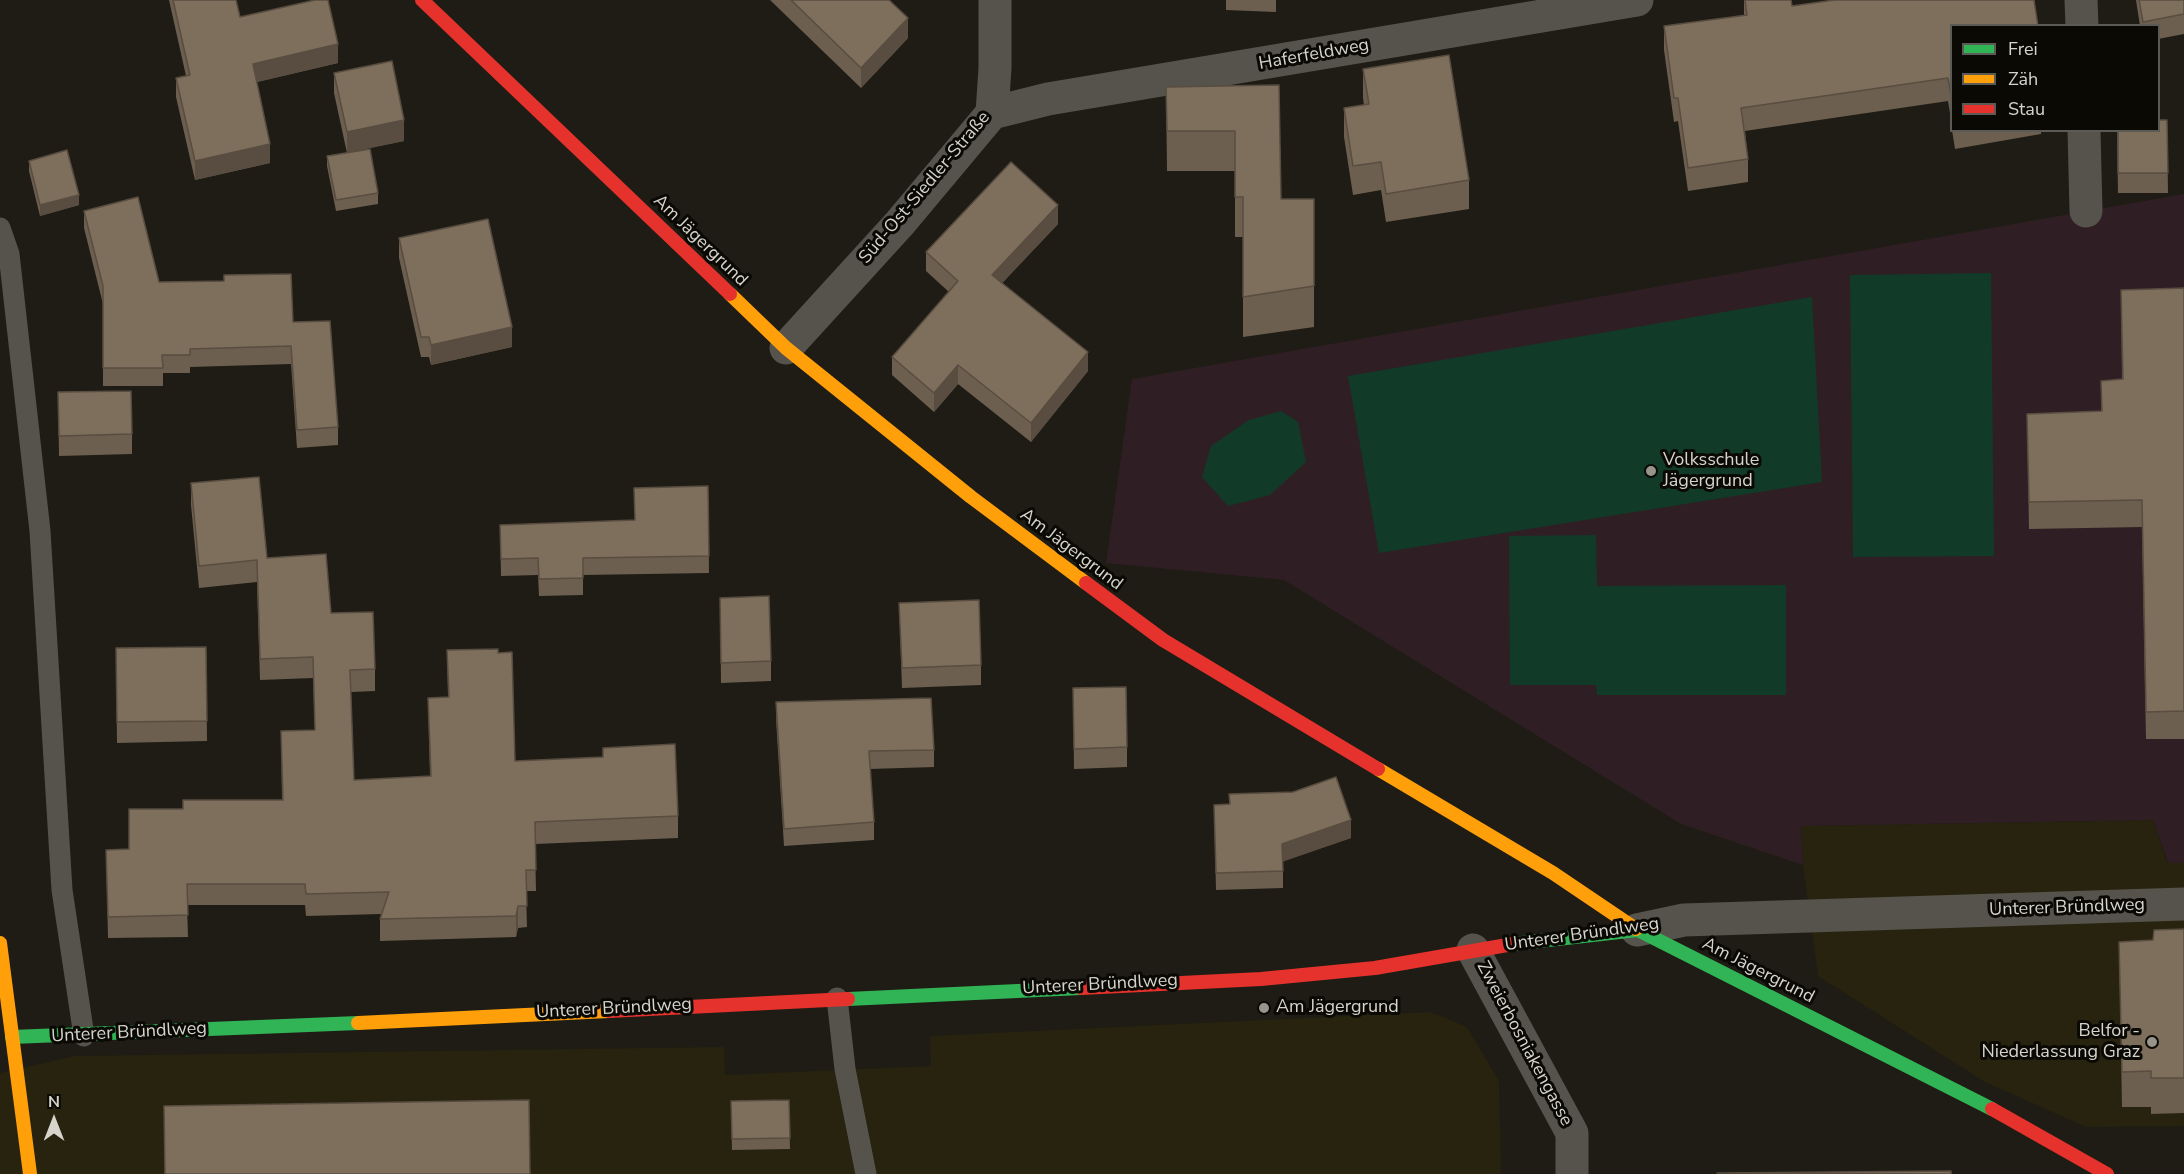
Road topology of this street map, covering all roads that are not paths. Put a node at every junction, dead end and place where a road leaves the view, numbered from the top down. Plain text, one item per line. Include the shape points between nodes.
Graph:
1 (422, 0) edge
2 (995, 0) edge
3 (1637, 0) edge
4 (2081, 0) edge
5 (2082, 24) edge
6 (992, 113) junction
7 (2084, 132) edge
8 (2086, 211) dead end
9 (0, 228) edge
10 (786, 348) junction
11 (2184, 904) edge
12 (1637, 930) junction
13 (0, 943) edge
14 (1473, 950) junction
15 (837, 998) junction
16 (84, 1035) junction
17 (12, 1037) junction
18 (30, 1174) edge
19 (866, 1174) edge
20 (1572, 1174) edge
21 (2107, 1174) edge

1 - 10 street, Am Jägergrund
2 - 6 street, Süd-Ost-Siedler-Straße
3 - 6 street, Haferfeldweg via 1048,99
4 - 5 street
6 - 10 street, Süd-Ost-Siedler-Straße via 900,223
7 - 8 street
9 - 16 lane via 9,254 40,531 62,890
10 - 12 street, Am Jägergrund via 971,498 1163,640 1552,873
11 - 12 street, Unterer Bründlweg via 1684,920
12 - 14 street, Unterer Bründlweg via 1528,940
12 - 21 street, Am Jägergrund via 2024,1125
13 - 17 street
14 - 15 street, Unterer Bründlweg via 1375,968 1261,979
14 - 20 street, Zweierbosniakengasse via 1572,1133
15 - 16 street, Unterer Bründlweg
15 - 19 lane via 845,1069
16 - 17 street, Unterer Bründlweg
17 - 18 street

